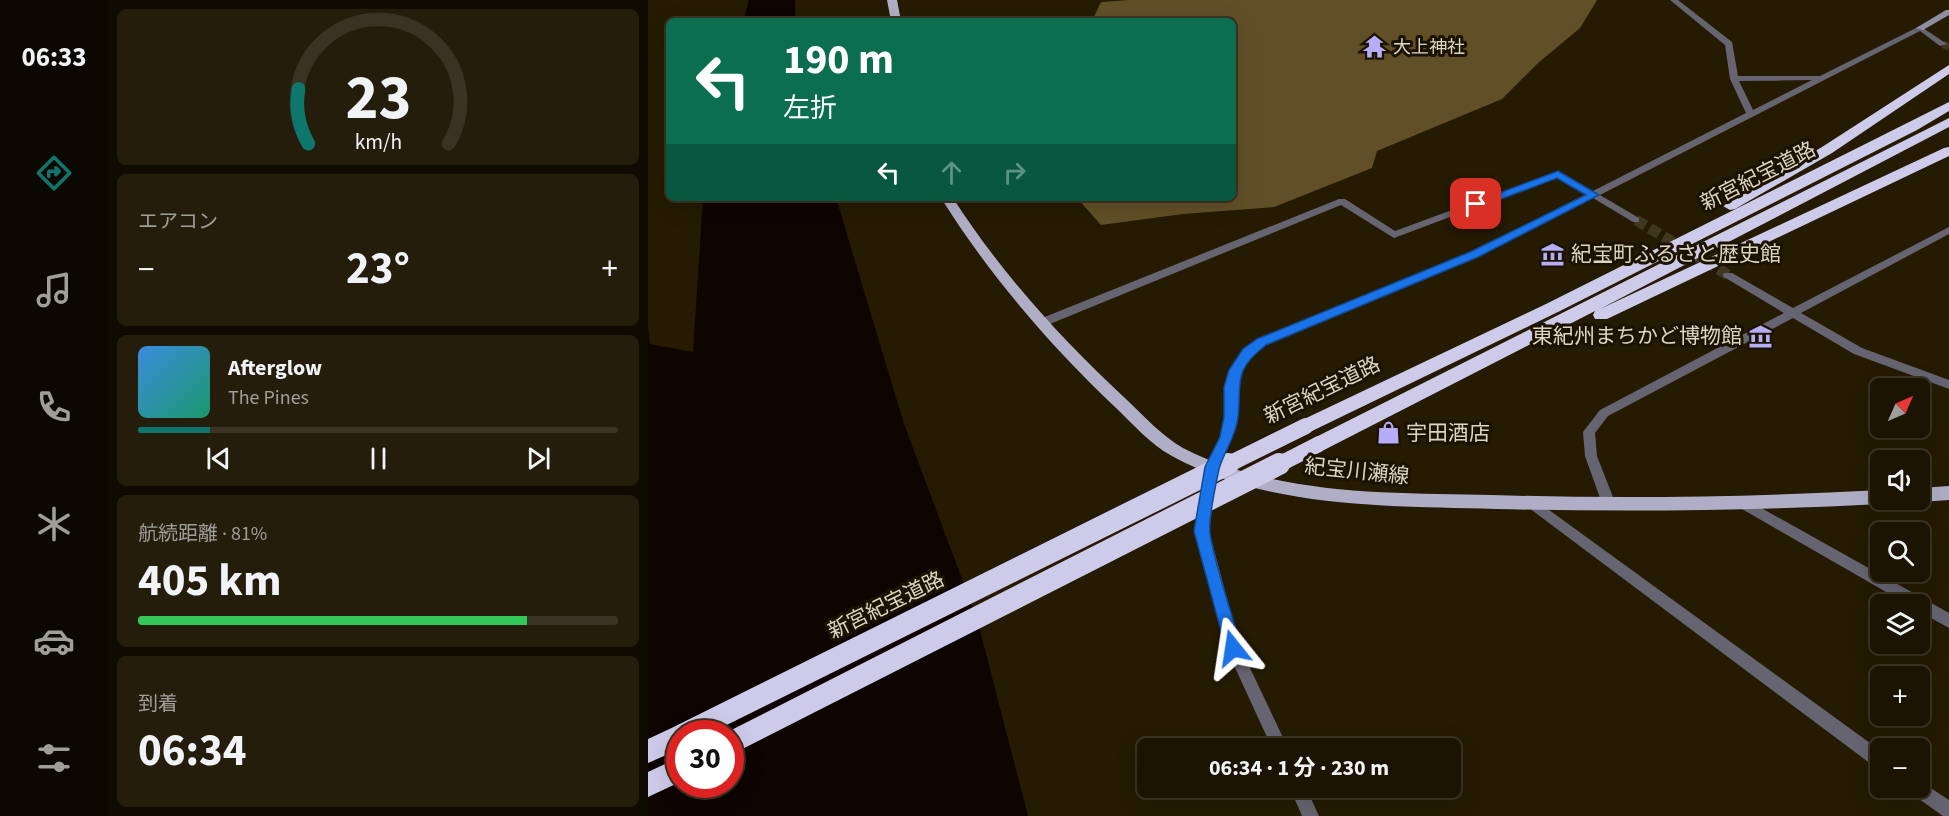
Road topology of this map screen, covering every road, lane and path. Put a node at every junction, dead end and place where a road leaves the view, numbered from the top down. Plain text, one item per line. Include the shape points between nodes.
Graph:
1 (892, 0) edge
2 (1674, 0) edge
3 (1949, 12) edge
4 (895, 18) edge
5 (1920, 28) junction
6 (1944, 44) dead end
7 (1949, 69) edge
8 (1819, 77) junction
9 (1734, 79) junction
10 (1949, 106) edge
11 (1750, 114) junction
12 (1949, 122) edge
13 (1949, 151) edge
14 (1594, 195) junction
15 (949, 201) edge
16 (1636, 220) tunnel mouth
17 (1949, 230) edge
18 (1728, 275) tunnel mouth
19 (1554, 307) junction
20 (1791, 312) junction
21 (1041, 323) junction
22 (1949, 385) edge
23 (1382, 412) junction
24 (1212, 467) junction
25 (1949, 493) edge
26 (1930, 494) edge
27 (1870, 498) edge
28 (1534, 504) junction
29 (1609, 505) junction
30 (1747, 505) junction
31 (1949, 621) edge
32 (712, 720) edge
33 (744, 736) edge
34 (1275, 738) edge
35 (666, 743) edge
36 (648, 752) edge
37 (1870, 753) edge
38 (666, 776) edge
39 (648, 785) edge
40 (1930, 797) edge
41 (1303, 798) edge
42 (1949, 810) edge
43 (1311, 816) edge

1 - 4 main road
2 - 9 street via 1729,44
3 - 5 street
5 - 6 street
5 - 8 street
7 - 19 highway via 1827,150
8 - 9 street
8 - 11 street
9 - 11 street
10 - 19 highway, 新宮紀宝道路
11 - 14 street
12 - 23 highway, 新宮紀宝道路
13 - 23 highway via 1554,337
14 - 16 street
14 - 21 street via 1558,174 1394,235 1342,201
14 - 24 street via 1474,255 1261,342 1248,352 1236,370 1227,437
15 - 21 main road, 紀宝川瀬線
17 - 20 street
18 - 20 street
19 - 32 highway, 新宮紀宝道路, bridge
20 - 22 street via 1858,351
20 - 29 street via 1604,413 1589,432 1591,456
21 - 24 main road, 紀宝川瀬線 via 1148,428 1176,451
23 - 33 highway, 新宮紀宝道路, bridge
24 - 28 main road, 紀宝川瀬線 via 1270,483 1363,499
24 - 34 street via 1202,531 1233,648
25 - 26 main road
27 - 30 main road, 紀宝川瀬線
28 - 29 main road, 紀宝川瀬線
28 - 37 street
29 - 30 main road, 紀宝川瀬線
30 - 31 street
35 - 36 highway
38 - 39 highway
40 - 42 street
41 - 43 street

